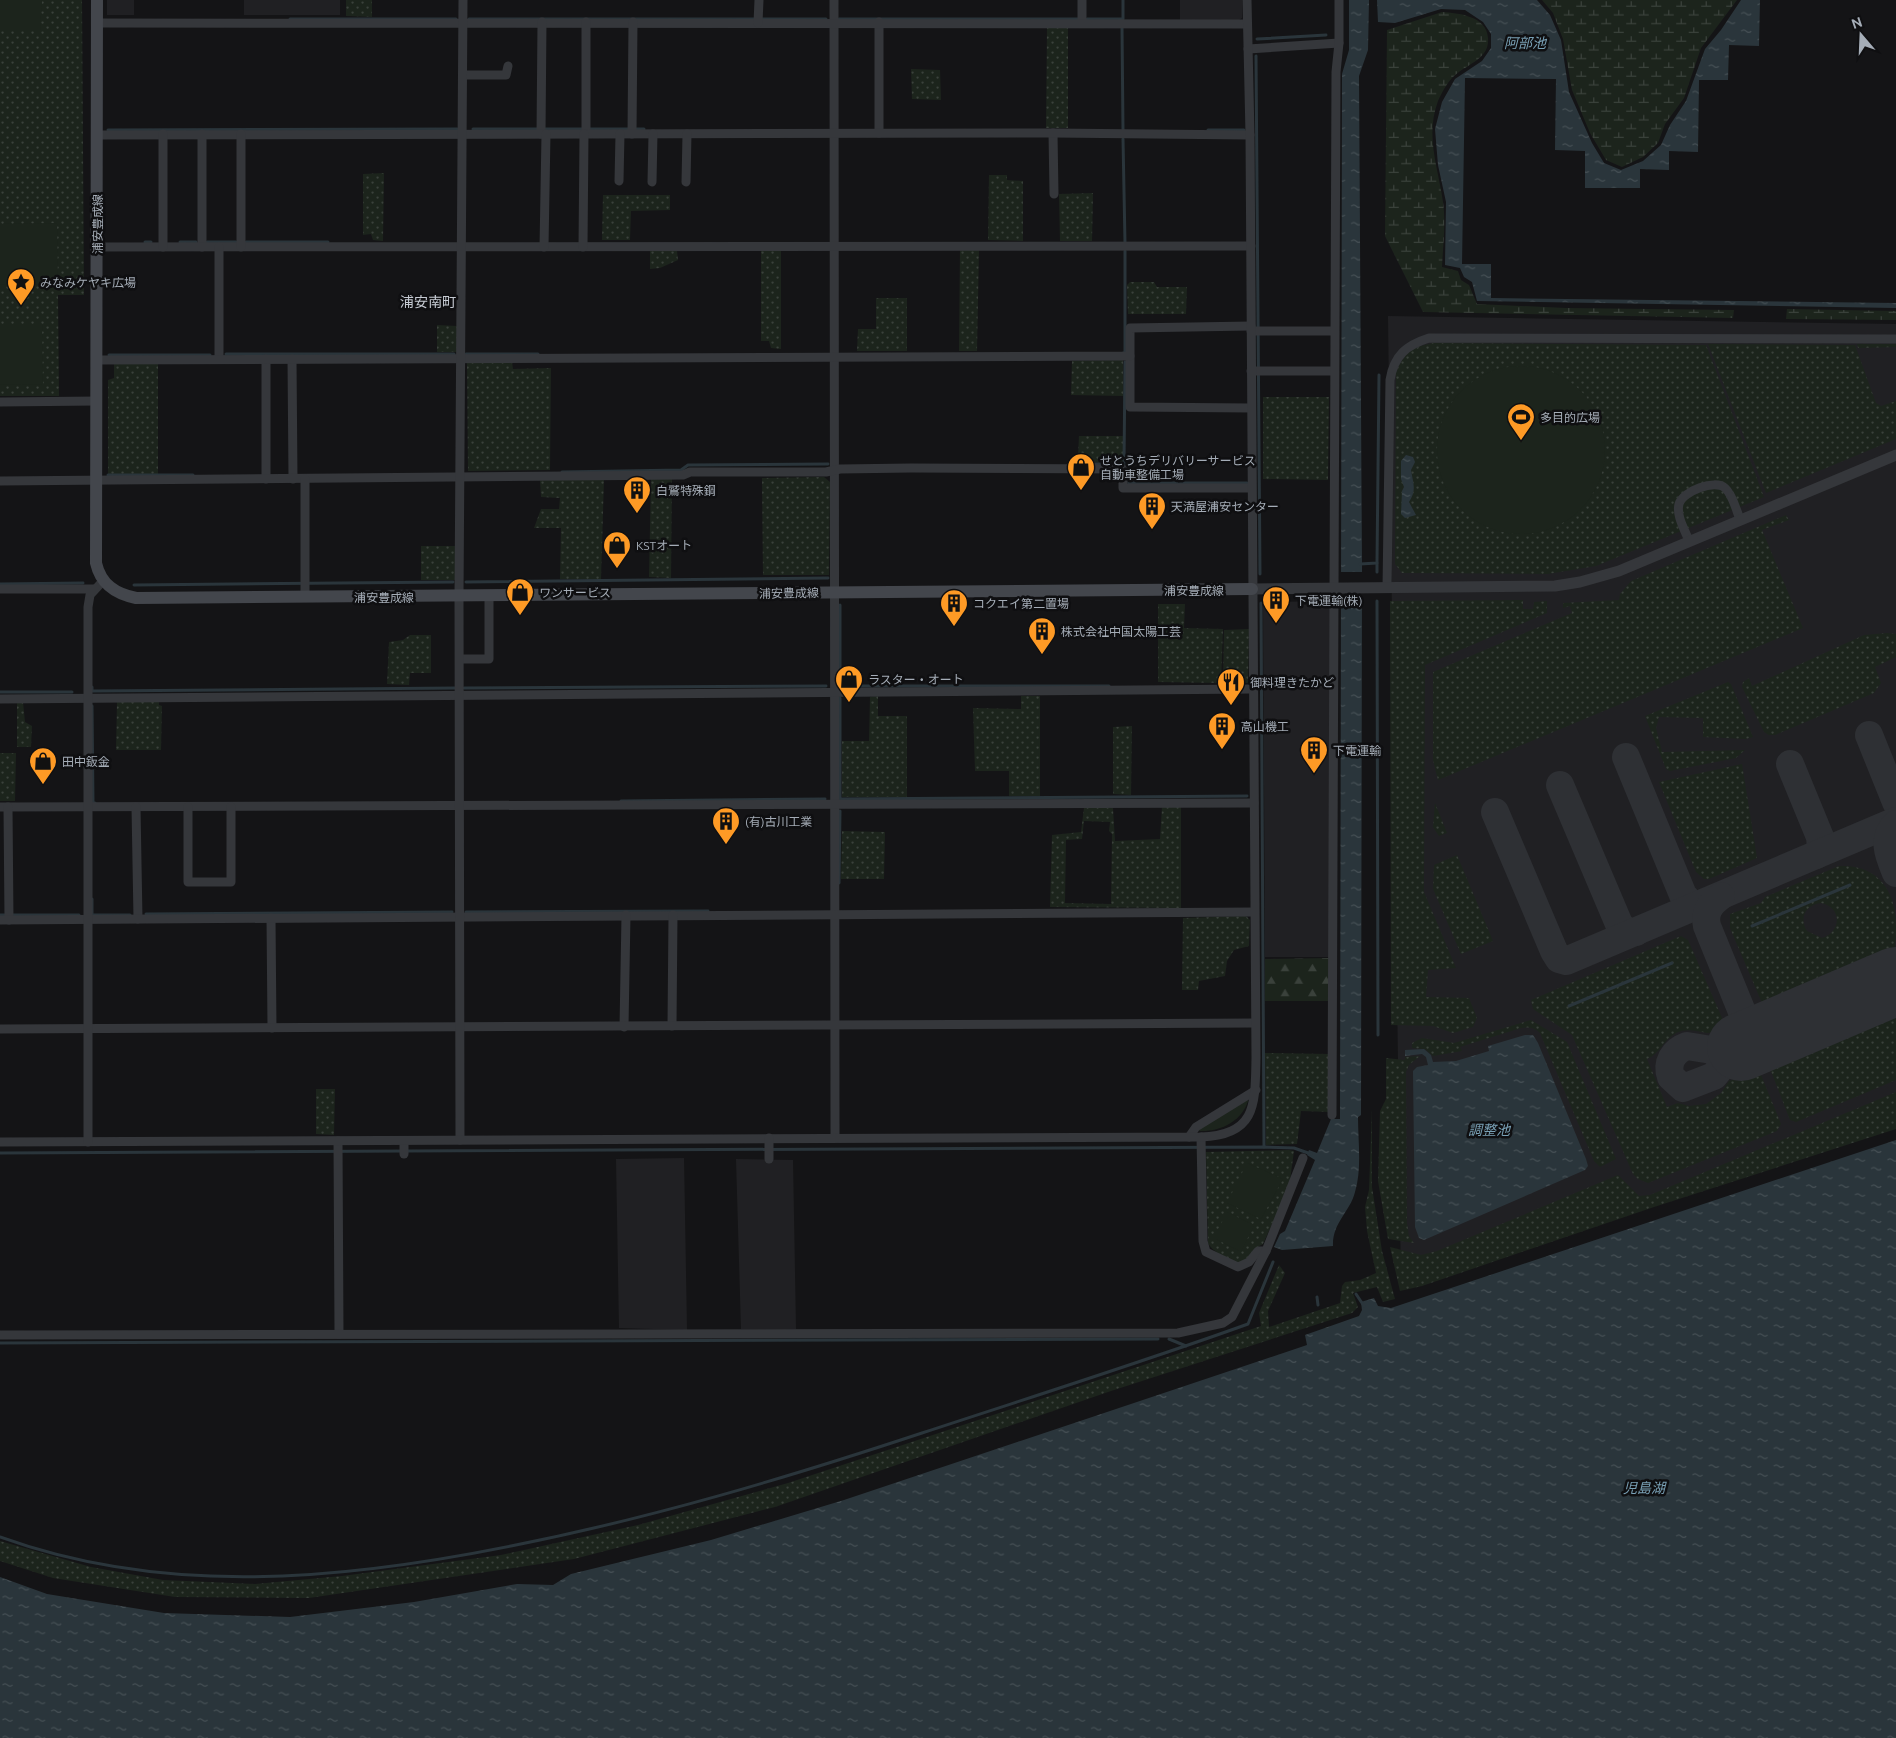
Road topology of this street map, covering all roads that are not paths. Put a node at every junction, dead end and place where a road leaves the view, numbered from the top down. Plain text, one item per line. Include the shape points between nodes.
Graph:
1 (97, 0) edge
2 (463, 0) edge
3 (758, 0) edge
4 (834, 0) edge
5 (1082, 0) edge
6 (1247, 0) edge
7 (1339, 0) edge
8 (758, 20) junction
9 (463, 22) junction
10 (542, 22) junction
11 (586, 22) junction
12 (633, 22) junction
13 (879, 22) junction
14 (1082, 22) junction
15 (97, 23) junction
16 (833, 23) junction
17 (1247, 24) junction
18 (1339, 44) junction
19 (1248, 49) junction
20 (508, 66) dead end
21 (463, 74) junction
22 (632, 131) junction
23 (879, 131) junction
24 (542, 132) junction
25 (585, 132) junction
26 (834, 133) junction
27 (1053, 133) junction
28 (163, 134) junction
29 (202, 134) junction
30 (241, 134) junction
31 (463, 134) junction
32 (620, 134) junction
33 (653, 134) junction
34 (687, 134) junction
35 (97, 135) junction
36 (1250, 135) junction
37 (619, 181) dead end
38 (652, 182) dead end
39 (686, 182) dead end
40 (1054, 194) dead end
41 (544, 244) junction
42 (583, 244) junction
43 (835, 246) junction
44 (1250, 246) junction
45 (96, 247) junction
46 (163, 247) junction
47 (202, 247) junction
48 (219, 247) junction
49 (241, 247) junction
50 (462, 247) junction
51 (1255, 330) junction
52 (1334, 330) junction
53 (1896, 339) edge
54 (1130, 356) junction
55 (461, 358) junction
56 (835, 358) junction
57 (219, 359) junction
58 (266, 359) junction
59 (292, 359) junction
60 (97, 360) junction
61 (1257, 371) junction
62 (1334, 371) junction
63 (97, 401) junction
64 (0, 402) edge
65 (1251, 408) junction
66 (1896, 455) edge
67 (834, 470) junction
68 (461, 477) junction
69 (266, 479) junction
70 (293, 479) junction
71 (305, 479) junction
72 (0, 482) edge
73 (96, 482) junction
74 (1251, 488) junction
75 (1740, 519) junction
76 (1689, 541) junction
77 (99, 585) junction
78 (305, 588) junction
79 (1336, 588) junction
80 (1387, 588) junction
81 (0, 589) edge
82 (1252, 589) junction
83 (834, 592) junction
84 (459, 596) junction
85 (489, 596) junction
86 (460, 659) junction
87 (1254, 689) junction
88 (833, 691) junction
89 (460, 694) junction
90 (87, 698) junction
91 (0, 699) edge
92 (834, 803) junction
93 (1254, 803) junction
94 (460, 806) junction
95 (4, 807) edge
96 (87, 807) junction
97 (136, 807) junction
98 (188, 807) junction
99 (231, 807) junction
100 (1254, 912) junction
101 (834, 914) junction
102 (626, 915) junction
103 (673, 915) junction
104 (460, 916) junction
105 (6, 917) edge
106 (271, 918) junction
107 (89, 919) junction
108 (138, 919) junction
109 (1256, 1022) junction
110 (834, 1025) junction
111 (624, 1026) junction
112 (672, 1026) junction
113 (272, 1028) junction
114 (460, 1028) junction
115 (0, 1029) edge
116 (87, 1029) junction
117 (1256, 1090) junction
118 (1332, 1115) dead end
119 (835, 1137) junction
120 (1190, 1137) junction
121 (1201, 1139) junction
122 (460, 1140) junction
123 (0, 1142) edge
124 (88, 1142) junction
125 (338, 1148) junction
126 (1303, 1158) dead end
127 (1266, 1251) junction
128 (0, 1334) edge
129 (339, 1334) junction

1 - 15 main road, 浦安豊成線
2 - 9 street
3 - 8 street
4 - 16 street
5 - 14 street
6 - 17 street
7 - 18 street
8 - 12 street
8 - 16 street
9 - 10 street
9 - 15 street
9 - 21 street
10 - 11 street
10 - 24 street
11 - 12 street
11 - 25 street
12 - 22 street
13 - 14 street
13 - 16 street
13 - 23 street
14 - 17 street
15 - 35 main road, 浦安豊成線
16 - 26 street
17 - 19 street
18 - 19 street
18 - 52 street via 1336,72
19 - 36 street
20 - 21 street via 506,75
21 - 31 street
22 - 32 street
22 - 33 street
23 - 26 street
23 - 27 street
24 - 25 street
24 - 31 street
24 - 41 street
25 - 32 street
25 - 42 street
26 - 34 street
26 - 43 street
27 - 36 street
27 - 40 street
28 - 29 street
28 - 35 street
28 - 46 street
29 - 30 street
29 - 47 street
30 - 31 street
30 - 49 street
31 - 50 street
32 - 37 street
33 - 34 street
33 - 38 street
34 - 39 street
35 - 45 main road, 浦安豊成線
36 - 44 street
41 - 42 street
41 - 50 street
42 - 43 street
43 - 44 street
43 - 56 street
44 - 51 street
45 - 46 street
45 - 60 main road, 浦安豊成線
46 - 47 street
47 - 48 street
48 - 49 street
48 - 57 street
49 - 50 street
50 - 55 street
51 - 52 street
51 - 54 street via 1130,328
51 - 61 street
52 - 62 street
53 - 80 street via 1430,338 1414,343 1400,353 1392,367 1390,380
54 - 56 street
54 - 65 street via 1130,407
55 - 56 street
55 - 59 street
55 - 68 street
56 - 67 street
57 - 58 street
57 - 60 street
58 - 59 street
58 - 69 street
59 - 70 street
60 - 63 main road, 浦安豊成線
61 - 62 street
61 - 65 street
62 - 79 street
63 - 64 street
63 - 73 main road, 浦安豊成線
65 - 74 street
66 - 75 street
67 - 68 street via 690,472 684,476
67 - 74 street via 1123,469 1123,488
67 - 83 street
68 - 71 street
68 - 84 street
69 - 70 street
69 - 73 street
70 - 71 street
71 - 78 street
72 - 73 street
73 - 77 main road, 浦安豊成線
74 - 82 street
75 - 76 street
75 - 76 street via 1728,491 1721,485 1711,484 1685,495 1679,504 1679,512
76 - 80 street via 1600,577 1555,586
77 - 78 main road, 浦安豊成線 via 122,596 136,598
77 - 81 street
77 - 90 street via 88,600
78 - 84 main road, 浦安豊成線
79 - 80 street
79 - 82 street
79 - 118 street
82 - 83 main road, 浦安豊成線
82 - 87 street
83 - 85 main road, 浦安豊成線
83 - 88 street
84 - 85 main road, 浦安豊成線
84 - 86 street
85 - 86 street via 489,659
86 - 89 street
87 - 88 street
87 - 93 street
88 - 89 street
88 - 92 street
89 - 90 street
89 - 94 street
90 - 91 street
90 - 96 street
92 - 93 street
92 - 94 street
92 - 101 street
93 - 100 street
94 - 99 street
94 - 104 street
95 - 96 street
95 - 105 street
96 - 97 street
96 - 107 street
97 - 98 street
97 - 108 street
98 - 99 street
98 - 99 street via 188,882 231,882
100 - 101 street
100 - 109 street
101 - 103 street
101 - 110 street
102 - 103 street
102 - 104 street
102 - 111 street
103 - 112 street
104 - 106 street
104 - 114 street
105 - 107 street
106 - 108 street
106 - 113 street
107 - 108 street
107 - 116 street
109 - 110 street
109 - 117 street
110 - 112 street
110 - 119 street
111 - 112 street
111 - 114 street
113 - 114 street
113 - 116 street
114 - 122 street
115 - 116 street
116 - 124 street
117 - 120 street via 1196,1127
117 - 121 street via 1253,1108 1244,1122 1233,1131
119 - 120 street
119 - 122 street via 769,1149
120 - 121 street
121 - 127 street via 1206,1252 1238,1267 1250,1262 1258,1251
122 - 125 street via 404,1147
123 - 124 street
124 - 125 street
125 - 129 street
126 - 127 street
127 - 129 street via 1232,1317 1223,1323 1178,1333
128 - 129 street

